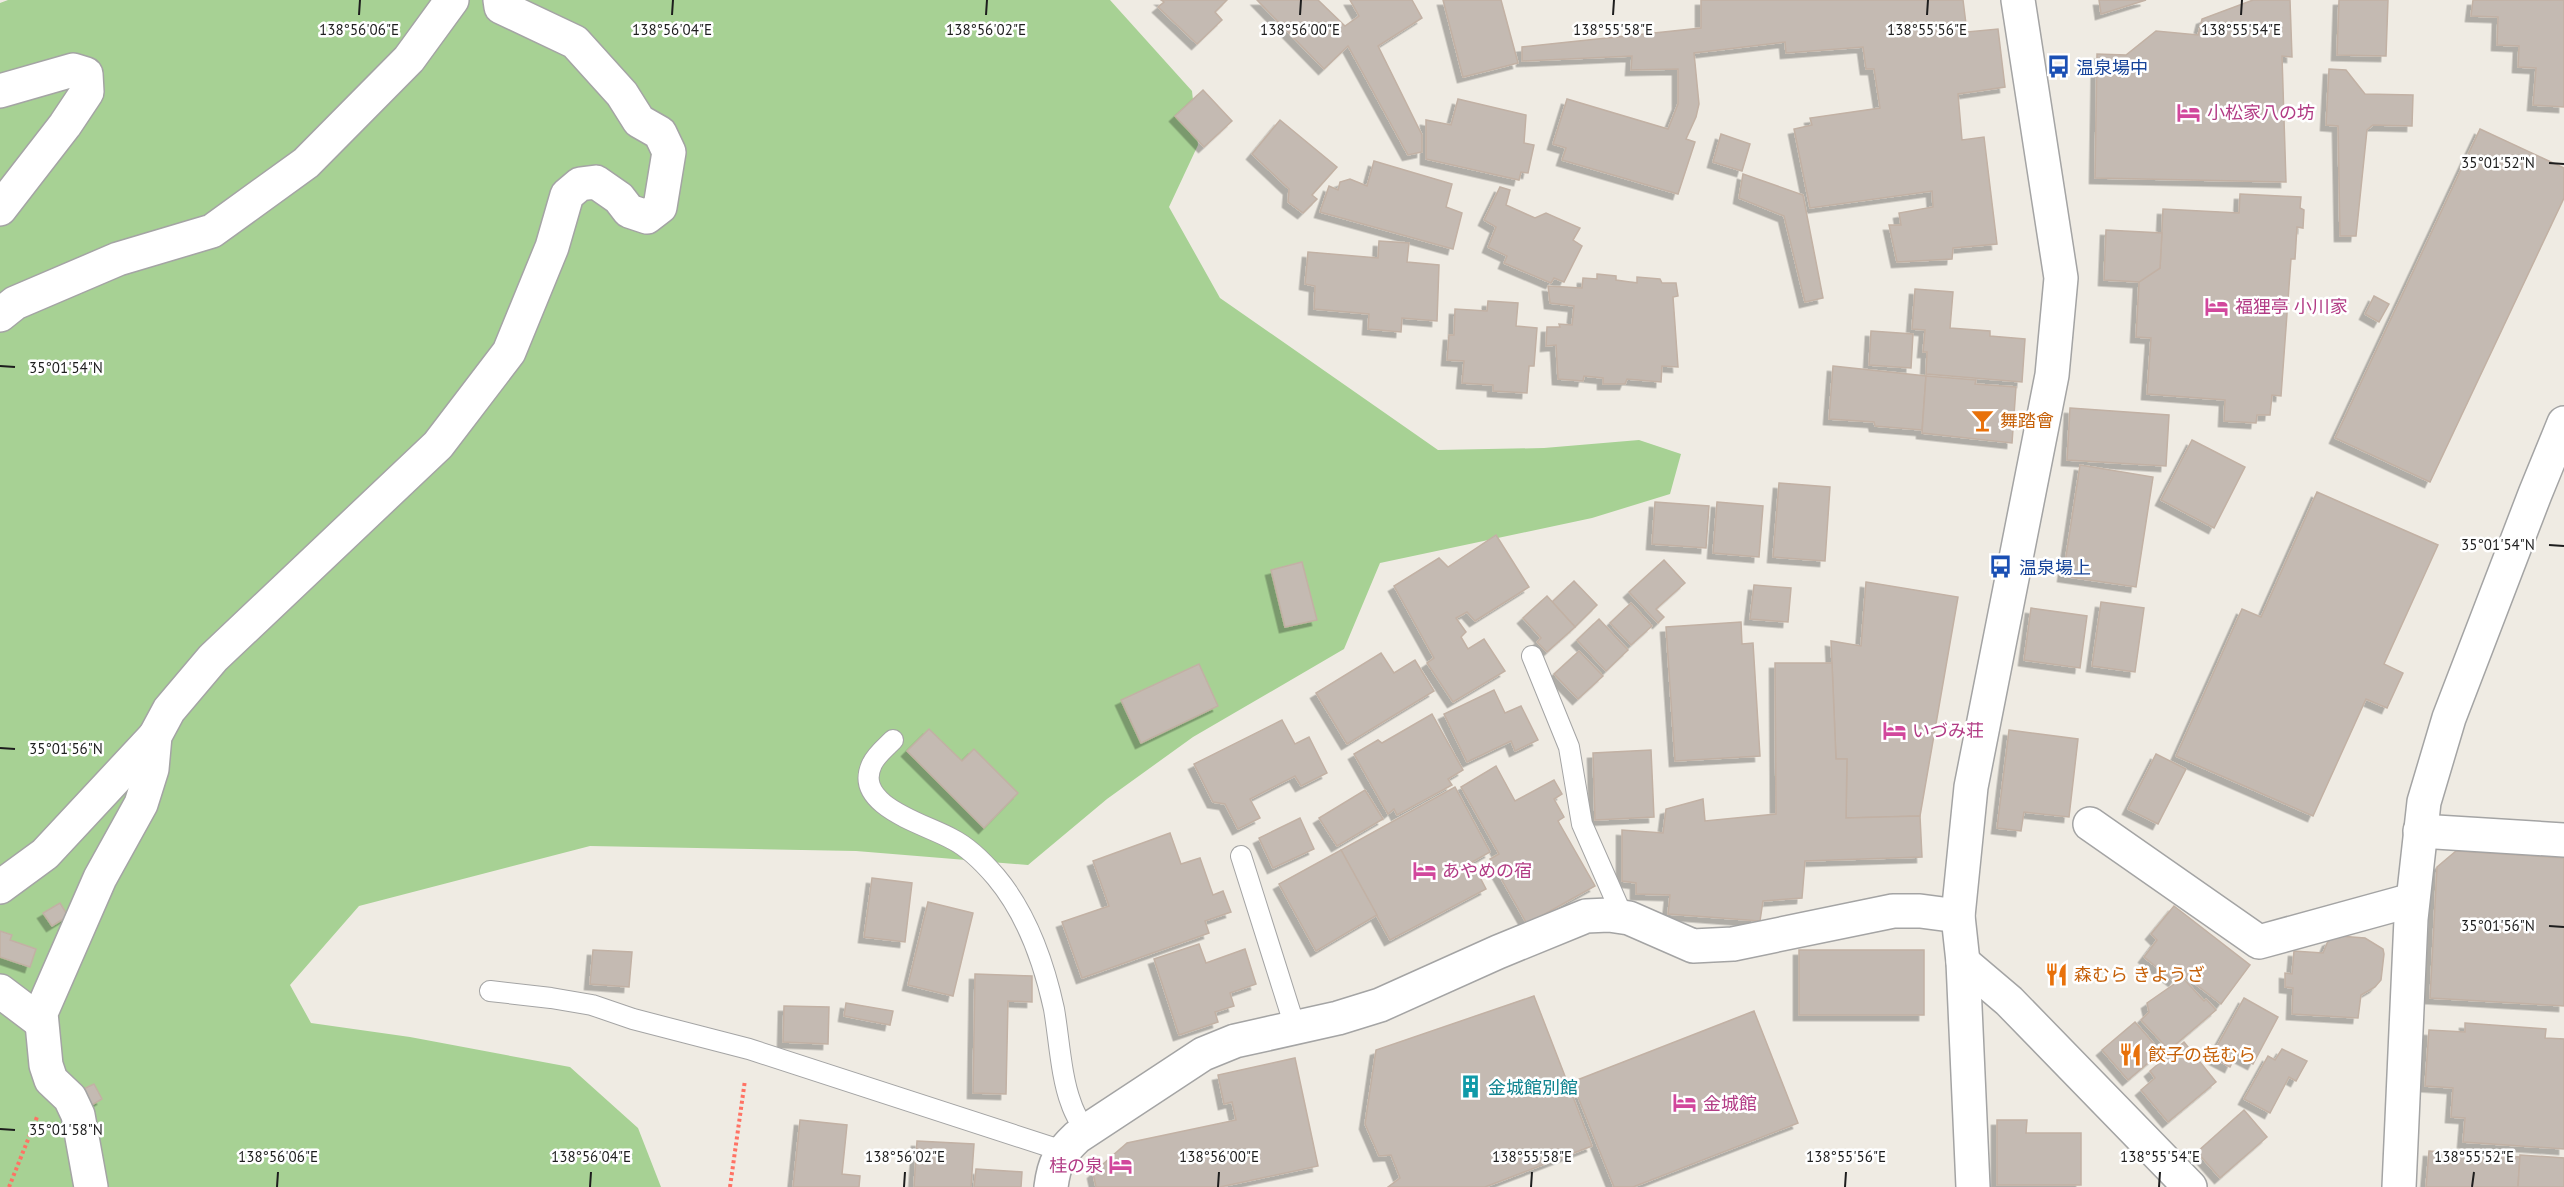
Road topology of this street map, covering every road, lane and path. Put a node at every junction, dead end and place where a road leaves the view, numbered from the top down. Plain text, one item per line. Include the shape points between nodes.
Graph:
1 (452, 0) edge
2 (500, 0) edge
3 (2018, 0) edge
4 (0, 91) edge
5 (0, 209) edge
6 (0, 315) edge
7 (2564, 423) edge
8 (1532, 656) dead end
9 (154, 736) junction
10 (893, 740) dead end
11 (2090, 824) dead end
12 (2420, 831) junction
13 (2564, 840) edge
14 (1241, 856) dead end
15 (0, 887) edge
16 (2412, 900) junction
17 (1958, 916) junction
18 (1623, 917) junction
19 (1963, 962) junction
20 (0, 991) edge
21 (490, 991) dead end
22 (41, 1022) junction
23 (1295, 1027) junction
24 (749, 1049) junction
25 (51, 1080) junction
26 (1074, 1141) junction
27 (9, 1187) edge
28 (91, 1187) edge
29 (730, 1187) edge
30 (1051, 1187) edge
31 (1973, 1187) edge
32 (2190, 1187) edge
33 (2399, 1187) edge

1 - 6 street via 409,59 306,163 212,231 118,259 15,303
2 - 9 street via 501,7 575,42 622,94 639,121 660,133 669,152 660,207 647,217 629,211 619,198 596,182 580,184 567,195 552,247 509,352 438,445 213,658 169,710
3 - 17 street via 2061,278 2052,375 1971,786
4 - 5 street via 74,70 86,74 88,83 87,92 65,125
7 - 12 street via 2449,718 2430,777
8 - 18 lane via 1569,747 1581,824
9 - 15 street via 45,854
9 - 22 street via 152,769 141,804 100,878 54,980
10 - 26 lane via 873,763 868,776 876,798 893,811 963,846 996,878 1013,902 1041,959 1053,1007
11 - 16 street via 2259,942
12 - 13 street
12 - 16 street
14 - 23 lane
16 - 33 street
17 - 18 street via 1893,911 1710,946 1693,946
17 - 19 street
18 - 23 street via 1586,916 1380,1005
19 - 31 street
19 - 32 street via 2009,1001
20 - 22 street
21 - 24 lane via 592,1005
22 - 25 street
23 - 26 street via 1235,1041 1203,1054
24 - 26 lane
24 - 29 path
25 - 27 path
25 - 28 street via 70,1098 78,1115
26 - 30 street via 1054,1167

